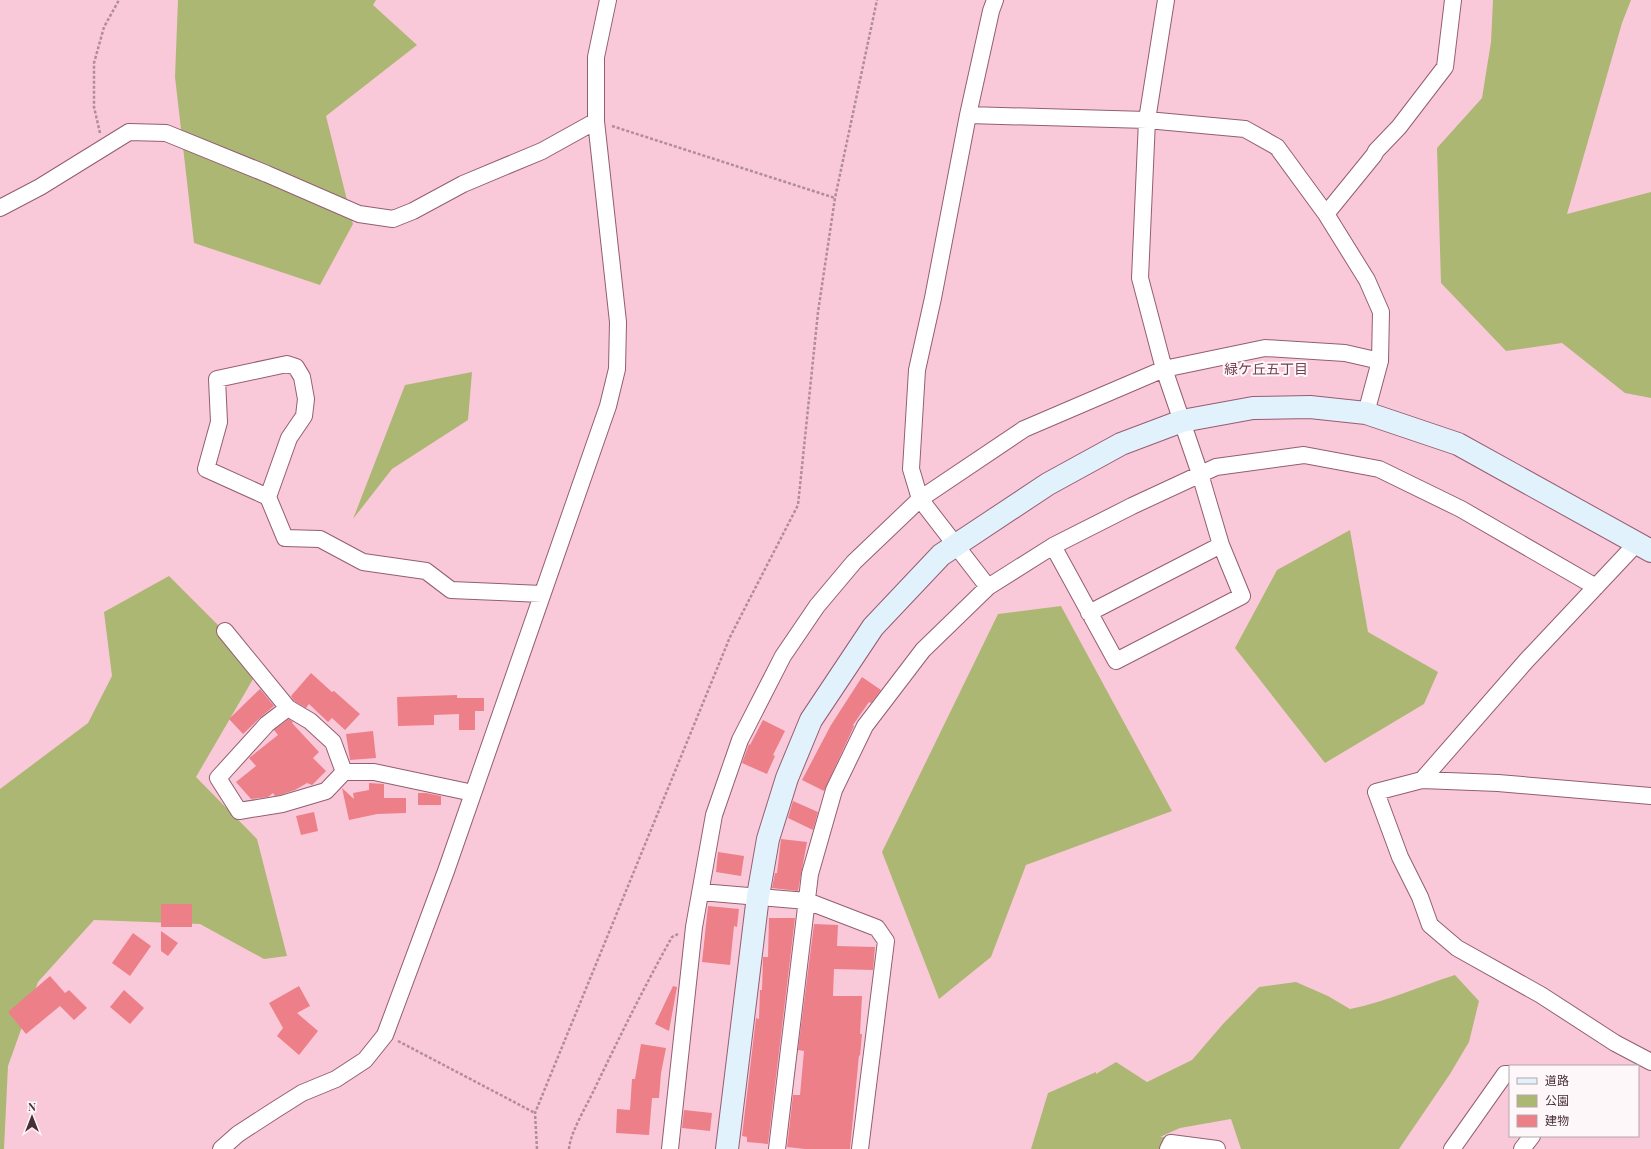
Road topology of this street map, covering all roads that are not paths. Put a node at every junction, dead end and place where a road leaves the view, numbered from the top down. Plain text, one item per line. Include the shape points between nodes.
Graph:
1 (608, 0) edge
2 (995, 0) edge
3 (1166, 0) edge
4 (1453, 0) edge
5 (968, 116) junction
6 (1147, 120) junction
7 (596, 121) junction
8 (0, 208) edge
9 (1326, 214) junction
10 (1380, 361) junction
11 (1164, 369) junction
12 (1366, 413) junction
13 (1182, 421) junction
14 (1200, 474) junction
15 (268, 498) junction
16 (920, 499) junction
17 (956, 545) junction
18 (1221, 545) junction
19 (1053, 546) junction
20 (1644, 547) edge
21 (988, 586) junction
22 (1596, 587) junction
23 (542, 594) junction
24 (1089, 613) junction
25 (225, 631) dead end
26 (288, 708) junction
27 (344, 772) junction
28 (1422, 780) junction
29 (473, 793) junction
30 (1651, 796) edge
31 (700, 892) junction
32 (758, 896) junction
33 (807, 901) junction
34 (1651, 1062) edge
35 (1509, 1074) edge
36 (1531, 1137) edge
37 (221, 1149) edge
38 (670, 1149) edge
39 (727, 1149) edge
40 (777, 1149) edge
41 (860, 1149) edge
42 (1168, 1149) edge
43 (1217, 1149) edge
44 (1452, 1149) edge
45 (1522, 1149) edge

1 - 7 street via 596,57
2 - 5 street
3 - 6 street
4 - 9 street via 1445,67
5 - 6 street
5 - 16 street via 917,370 911,468
6 - 9 street via 1245,129 1277,147
6 - 11 street via 1140,278
7 - 8 street via 542,151 463,184 393,219 359,214 166,133 129,132 90,158
7 - 23 street via 618,322 617,369 608,406
9 - 10 street via 1366,280 1381,312
10 - 11 street via 1345,353 1264,348
10 - 12 street
11 - 13 street
11 - 16 street via 1024,429
12 - 13 street via 1310,407 1253,408
12 - 20 street via 1458,444
13 - 14 street
13 - 17 street via 1121,444 1076,468
14 - 18 street
14 - 19 street
14 - 22 street via 1216,467 1304,455 1379,469 1461,509
15 - 15 street via 206,469 219,422 217,379 287,364 296,367 302,377 306,399 304,416 289,438
15 - 23 street via 285,538 320,539 363,562 426,571 451,590
16 - 17 street
16 - 31 street via 854,562 817,606 784,656 740,740 714,815
17 - 21 street
17 - 32 street via 942,555 873,627 811,720 768,839
18 - 24 street
18 - 24 street via 1242,596 1116,661
19 - 21 street
19 - 24 street
20 - 22 street
21 - 33 street via 923,650 865,726 834,790 810,874
22 - 28 street via 1526,661
23 - 29 street
25 - 26 street
26 - 27 street via 310,721 333,742
26 - 27 street via 267,724 218,778 239,811 282,804 326,791
27 - 29 street via 374,772
28 - 30 street via 1498,783
28 - 34 street via 1376,792 1400,857 1420,897 1430,926 1458,948
29 - 37 street via 385,1035 365,1060 336,1079 302,1093 238,1134
31 - 32 street
31 - 38 street
32 - 33 street
32 - 39 street
33 - 40 street
33 - 41 street via 877,928 886,941
35 - 44 street via 1505,1074
36 - 45 street
42 - 43 street via 1171,1143

